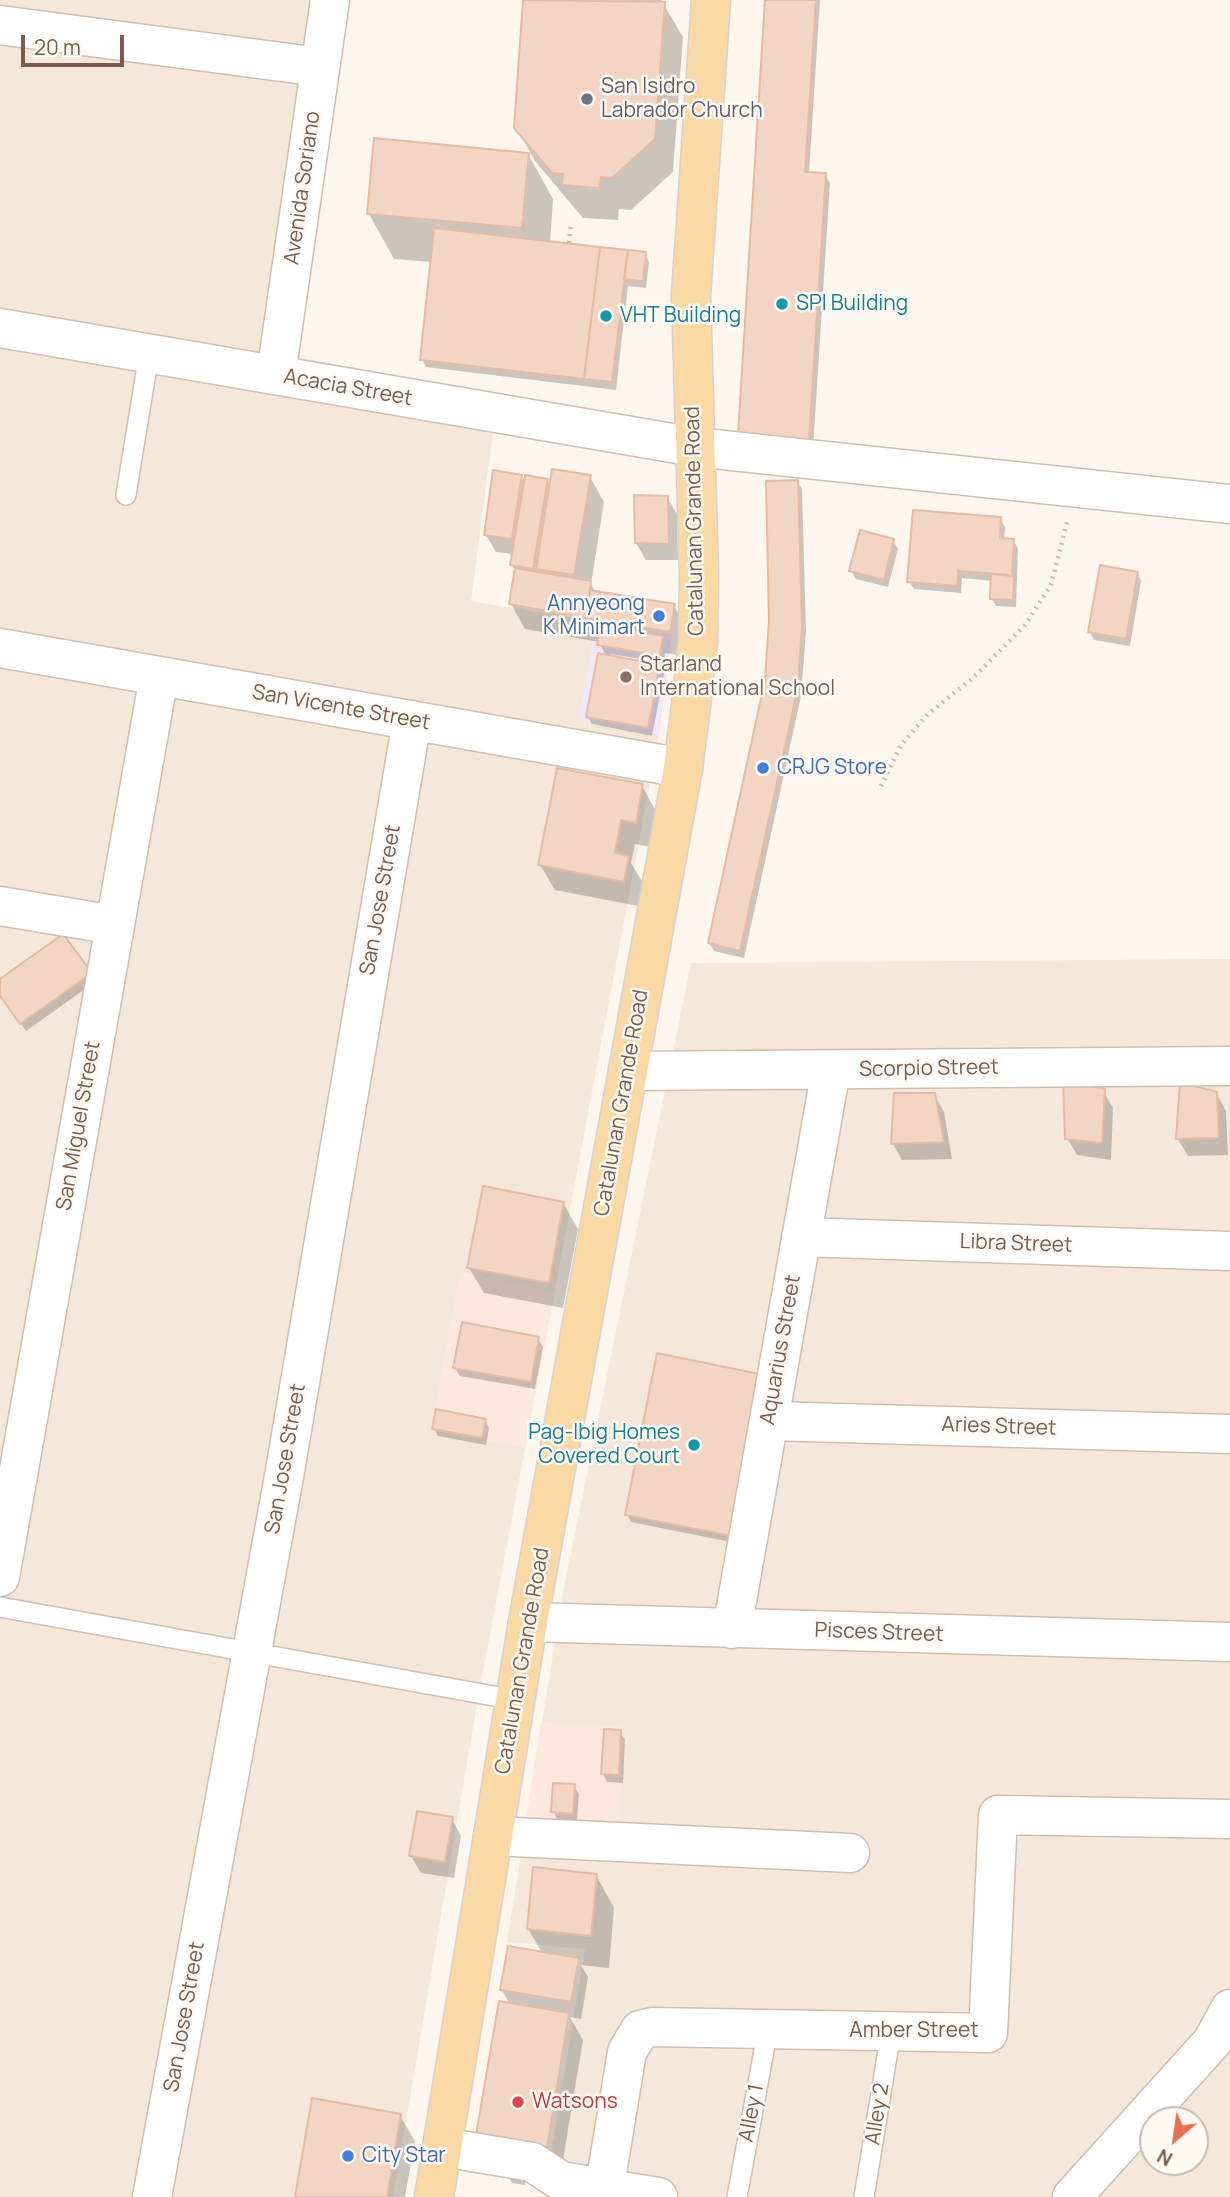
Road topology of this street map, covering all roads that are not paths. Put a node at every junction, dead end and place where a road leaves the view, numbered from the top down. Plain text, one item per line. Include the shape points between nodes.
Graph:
1 (330, 0) edge
2 (711, 0) edge
3 (0, 25) edge
4 (320, 67) junction
5 (0, 328) edge
6 (149, 354) junction
7 (276, 375) junction
8 (695, 447) junction
9 (125, 495) dead end
10 (1230, 504) edge
11 (0, 648) edge
12 (159, 676) junction
13 (412, 720) junction
14 (683, 768) junction
15 (0, 906) edge
16 (115, 925) junction
17 (1230, 1066) edge
18 (831, 1070) junction
19 (628, 1071) junction
20 (801, 1237) junction
21 (1230, 1251) edge
22 (769, 1421) junction
23 (1230, 1434) edge
24 (0, 1577) edge
25 (0, 1607) edge
26 (528, 1622) junction
27 (732, 1629) junction
28 (1230, 1642) edge
29 (251, 1652) junction
30 (516, 1700) junction
31 (1230, 1819) edge
32 (493, 1836) junction
33 (850, 1853) dead end
34 (1230, 2009) edge
35 (768, 2029) junction
36 (891, 2032) junction
37 (438, 2172) edge
38 (604, 2192) edge
39 (152, 2197) edge
40 (658, 2197) edge
41 (737, 2197) edge
42 (864, 2197) edge
43 (1072, 2197) edge

1 - 4 street, Avenida Soriano
2 - 8 main road, Catalunan Grande Road via 691,295
3 - 4 street
4 - 7 street, Avenida Soriano
5 - 6 street, Acacia Street
6 - 7 street, Acacia Street
6 - 9 lane
7 - 8 street, Acacia Street
8 - 10 street, Acacia Street
8 - 14 main road, Catalunan Grande Road via 698,642
11 - 12 street, San Vicente Street
12 - 13 street, San Vicente Street
12 - 16 street, San Miguel Street
13 - 14 street, San Vicente Street
13 - 29 street, San Jose Street
14 - 19 main road, Catalunan Grande Road
15 - 16 street
16 - 24 street, San Miguel Street
17 - 18 street, Scorpio Street
18 - 19 street, Scorpio Street
18 - 20 street, Aquarius Street
19 - 26 main road, Catalunan Grande Road
20 - 21 street, Libra Street
20 - 22 street, Aquarius Street
22 - 23 street, Aries Street
22 - 27 street, Aquarius Street
25 - 29 lane
26 - 27 street, Pisces Street
26 - 30 main road, Catalunan Grande Road
27 - 28 street, Pisces Street
29 - 30 lane
29 - 39 street, San Jose Street
30 - 32 main road, Catalunan Grande Road
31 - 36 street, Amber Street via 998,1815 988,2033
32 - 33 street
32 - 37 main road, Catalunan Grande Road
34 - 43 street via 1212,2042
35 - 36 street, Amber Street
35 - 38 street, Amber Street via 640,2030 627,2052
35 - 41 lane, Alley 1
36 - 42 lane, Alley 2
37 - 38 street via 532,2162 561,2180
38 - 40 street

